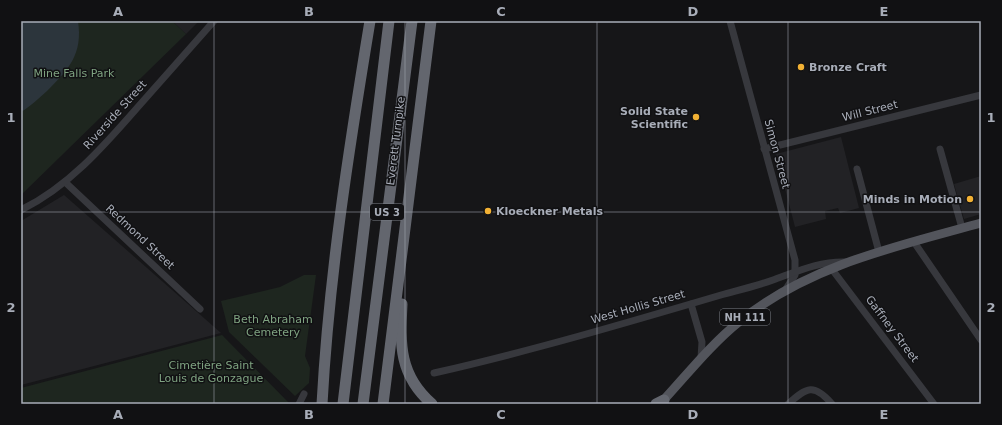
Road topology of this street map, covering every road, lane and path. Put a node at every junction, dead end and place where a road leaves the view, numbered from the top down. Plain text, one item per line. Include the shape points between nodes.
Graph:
1 (214, 21) edge
2 (370, 21) edge
3 (389, 21) edge
4 (412, 21) edge
5 (431, 21) edge
6 (730, 21) edge
7 (981, 95) edge
8 (764, 149) junction
9 (940, 149) dead end
10 (856, 169) dead end
11 (66, 182) junction
12 (21, 210) edge
13 (981, 223) edge
14 (405, 225) junction
15 (962, 228) junction
16 (914, 242) junction
17 (879, 252) junction
18 (851, 261) junction
19 (831, 268) junction
20 (795, 272) junction
21 (785, 291) junction
22 (691, 304) junction
23 (200, 309) dead end
24 (981, 340) edge
25 (701, 360) junction
26 (434, 373) dead end
27 (304, 394) dead end
28 (660, 403) edge
29 (299, 404) edge
30 (321, 404) edge
31 (342, 404) edge
32 (363, 404) edge
33 (383, 404) edge
34 (432, 404) edge
35 (788, 404) edge
36 (832, 404) edge
37 (934, 404) edge

1 - 11 street, Riverside Street via 112,137
2 - 30 highway via 344,182
3 - 31 highway, Everett Turnpike / US 3
4 - 32 highway, Everett Turnpike / US 3
5 - 14 highway
6 - 8 street, Simon Street
7 - 8 street, Will Street
8 - 20 street, Simon Street via 795,257
9 - 15 street
10 - 17 street
11 - 12 street, Riverside Street
11 - 23 street, Redmond Street
13 - 15 main road, West Hollis Street / NH 111
14 - 33 highway
14 - 34 highway via 400,334 402,353 405,367 414,384
15 - 16 main road, West Hollis Street / NH 111
16 - 17 main road, West Hollis Street / NH 111
16 - 24 street
17 - 18 main road, West Hollis Street / NH 111
18 - 19 main road, NH 111
18 - 20 street, West Hollis Street via 822,263
19 - 21 main road, NH 111
19 - 37 street, Gaffney Street
20 - 21 street via 791,284
20 - 22 street, West Hollis Street
21 - 25 main road, NH 111 via 740,321
22 - 25 street via 702,342
22 - 26 street, West Hollis Street
25 - 28 main road, NH 111
27 - 29 street
35 - 36 street via 797,396 812,389 818,390

